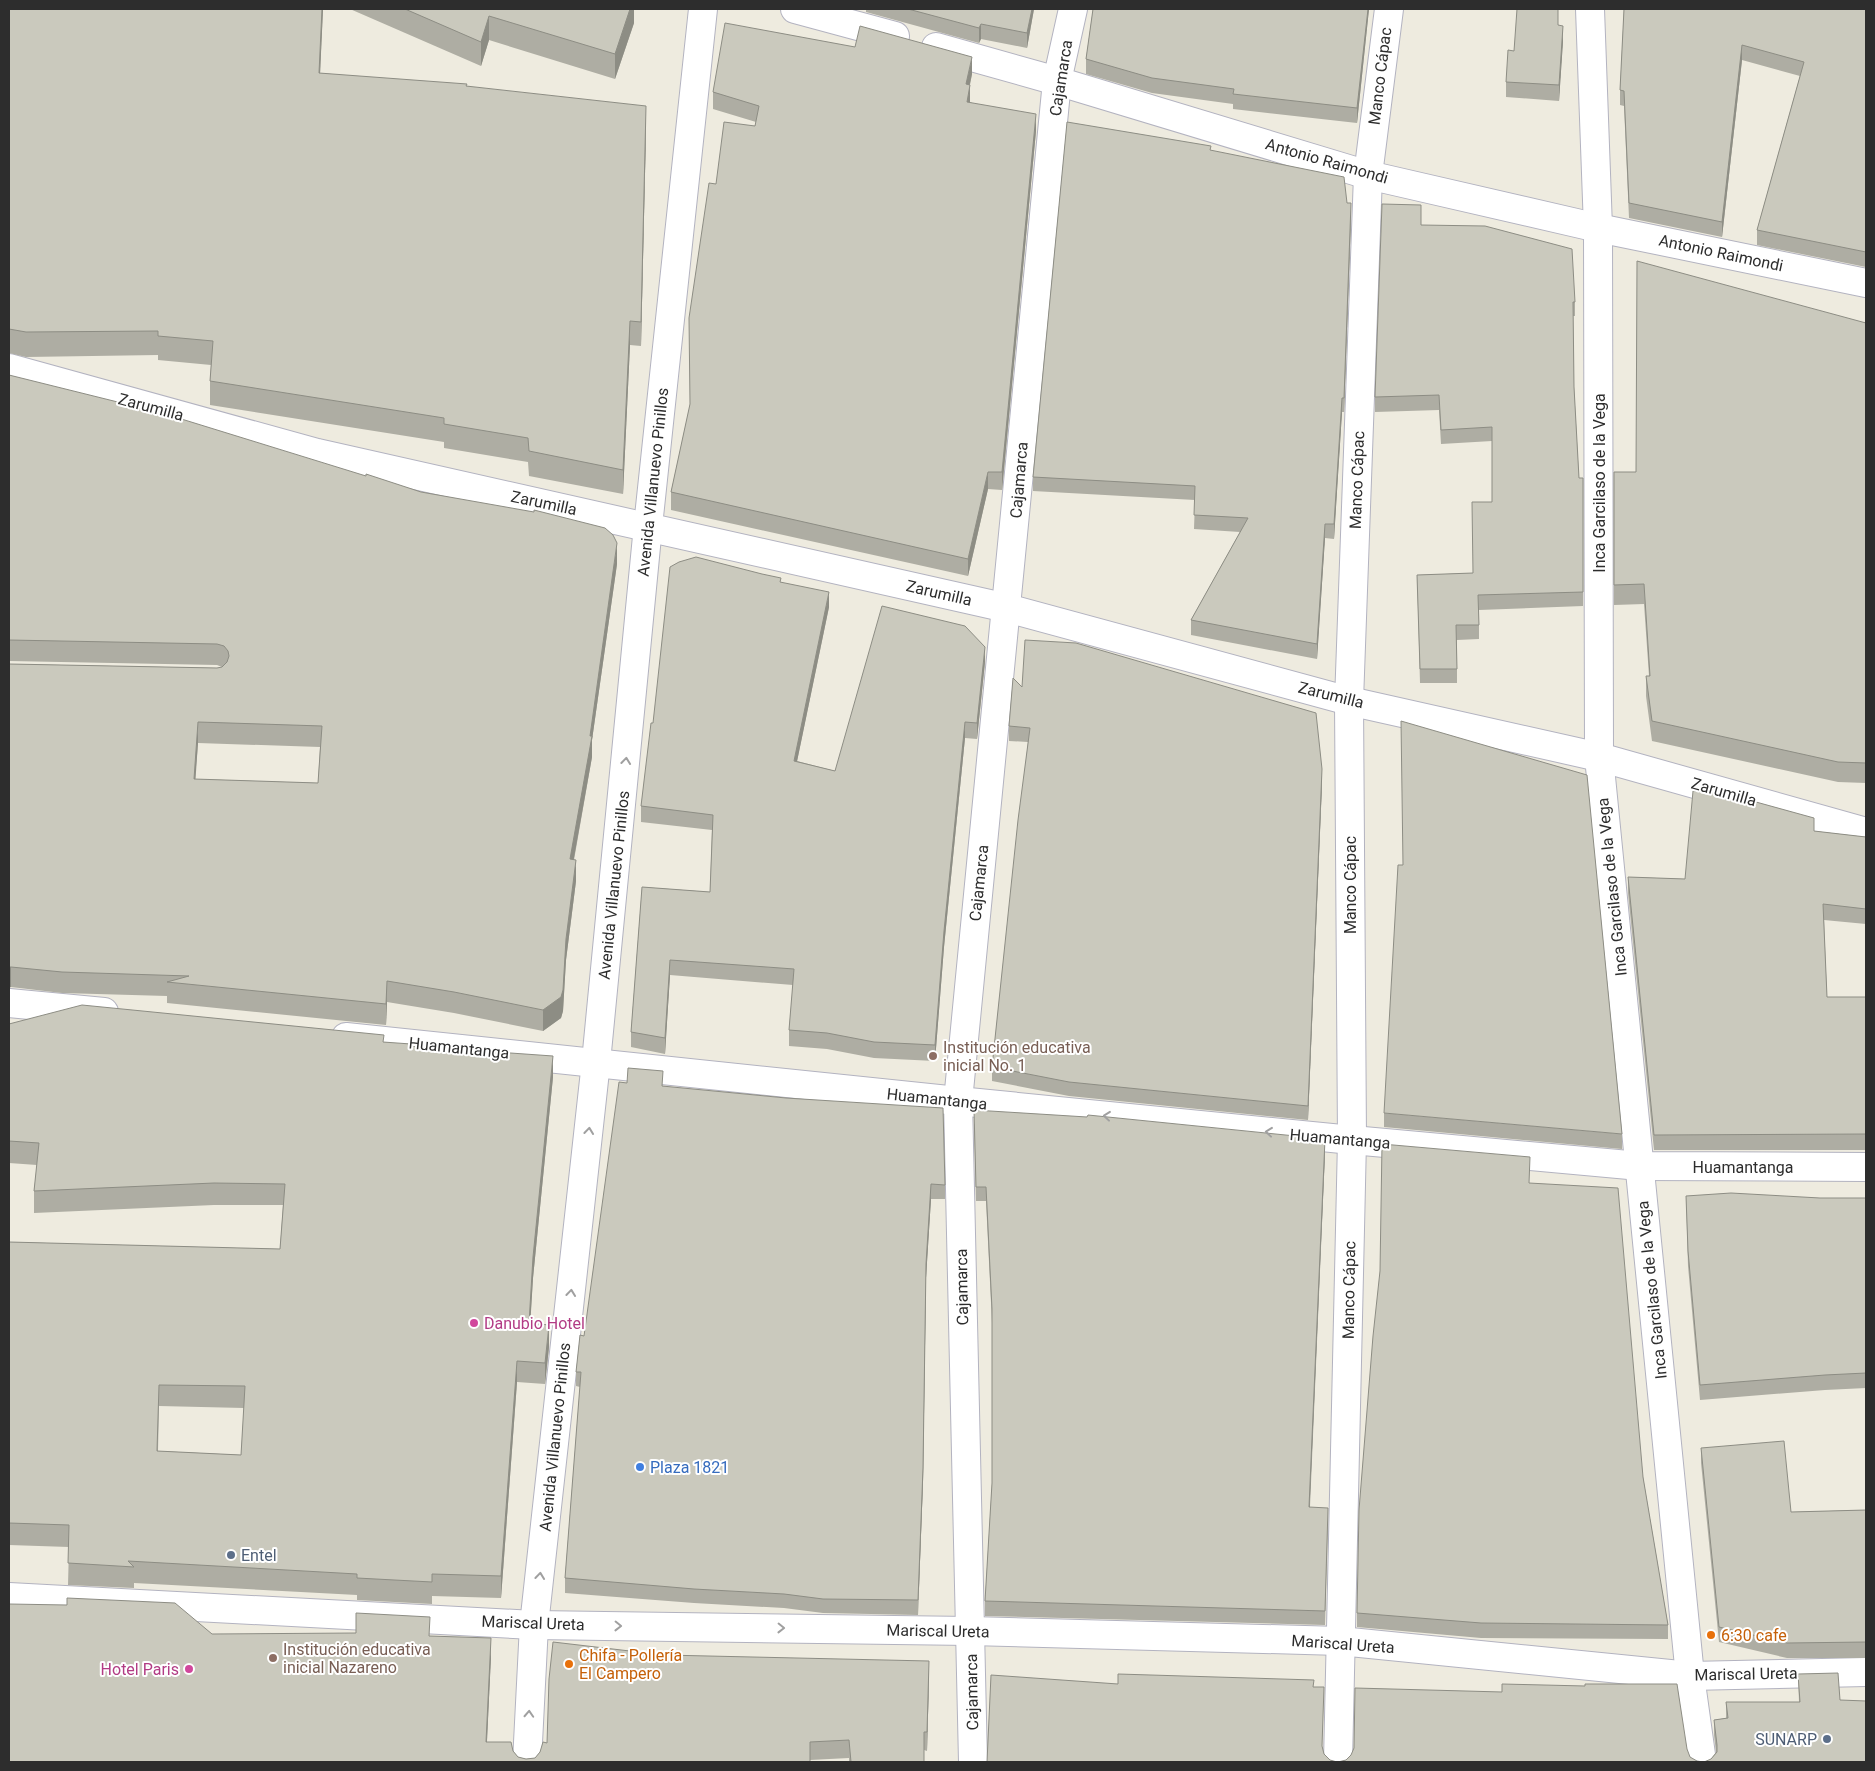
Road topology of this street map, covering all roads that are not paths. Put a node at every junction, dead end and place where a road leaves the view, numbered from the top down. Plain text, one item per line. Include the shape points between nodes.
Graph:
1 (703, 9) edge
2 (795, 9) edge
3 (1073, 9) edge
4 (1388, 9) edge
5 (1590, 9) edge
6 (1057, 81) junction
7 (1368, 175) junction
8 (1598, 228) junction
9 (1866, 283) edge
10 (9, 368) edge
11 (648, 526) junction
12 (1007, 608) junction
13 (1349, 701) junction
14 (1599, 757) junction
15 (1866, 832) edge
16 (9, 1003) edge
17 (126, 1014) edge
18 (322, 1034) edge
19 (596, 1062) junction
20 (958, 1101) junction
21 (1352, 1140) junction
22 (1640, 1166) junction
23 (1866, 1167) edge
24 (9, 1597) edge
25 (534, 1624) junction
26 (970, 1631) junction
27 (1340, 1641) junction
28 (1866, 1672) edge
29 (1690, 1676) junction
30 (526, 1762) edge
31 (973, 1762) edge
32 (1338, 1762) edge
33 (1702, 1762) edge

1 - 11 street, Avenida Villanuevo Pinillos
2 - 6 street, Antonio Raimondi
3 - 6 street, Cajamarca
4 - 7 street, Manco Cápac
5 - 8 street, Inca Garcilaso de la Vega
6 - 7 street, Antonio Raimondi
6 - 12 street, Cajamarca
7 - 8 street, Antonio Raimondi
7 - 13 street, Manco Cápac
8 - 9 street, Antonio Raimondi
8 - 14 street, Inca Garcilaso de la Vega
10 - 11 street, Zarumilla via 316,453
11 - 12 street, Zarumilla
19 -> 11 street, Avenida Villanuevo Pinillos
12 - 13 street, Zarumilla
12 - 20 street, Cajamarca
13 - 14 street, Zarumilla
13 - 21 street, Manco Cápac
14 - 15 street, Zarumilla
14 - 22 street, Inca Garcilaso de la Vega
16 - 17 street
18 - 19 street, Huamantanga
19 - 20 street, Huamantanga
25 -> 19 street, Avenida Villanuevo Pinillos
21 -> 20 street, Huamantanga
20 - 26 street, Cajamarca
21 - 22 street, Huamantanga
21 - 27 street, Manco Cápac
22 - 23 street, Huamantanga
22 - 29 street, Inca Garcilaso de la Vega
24 - 25 street, Mariscal Ureta
25 -> 26 street, Mariscal Ureta
30 -> 25 street, Avenida Villanuevo Pinillos
26 - 27 street, Mariscal Ureta
26 - 31 street, Cajamarca
27 - 29 street, Mariscal Ureta
27 - 32 street, Manco Cápac
28 - 29 street, Mariscal Ureta
29 - 33 street, Inca Garcilaso de la Vega

